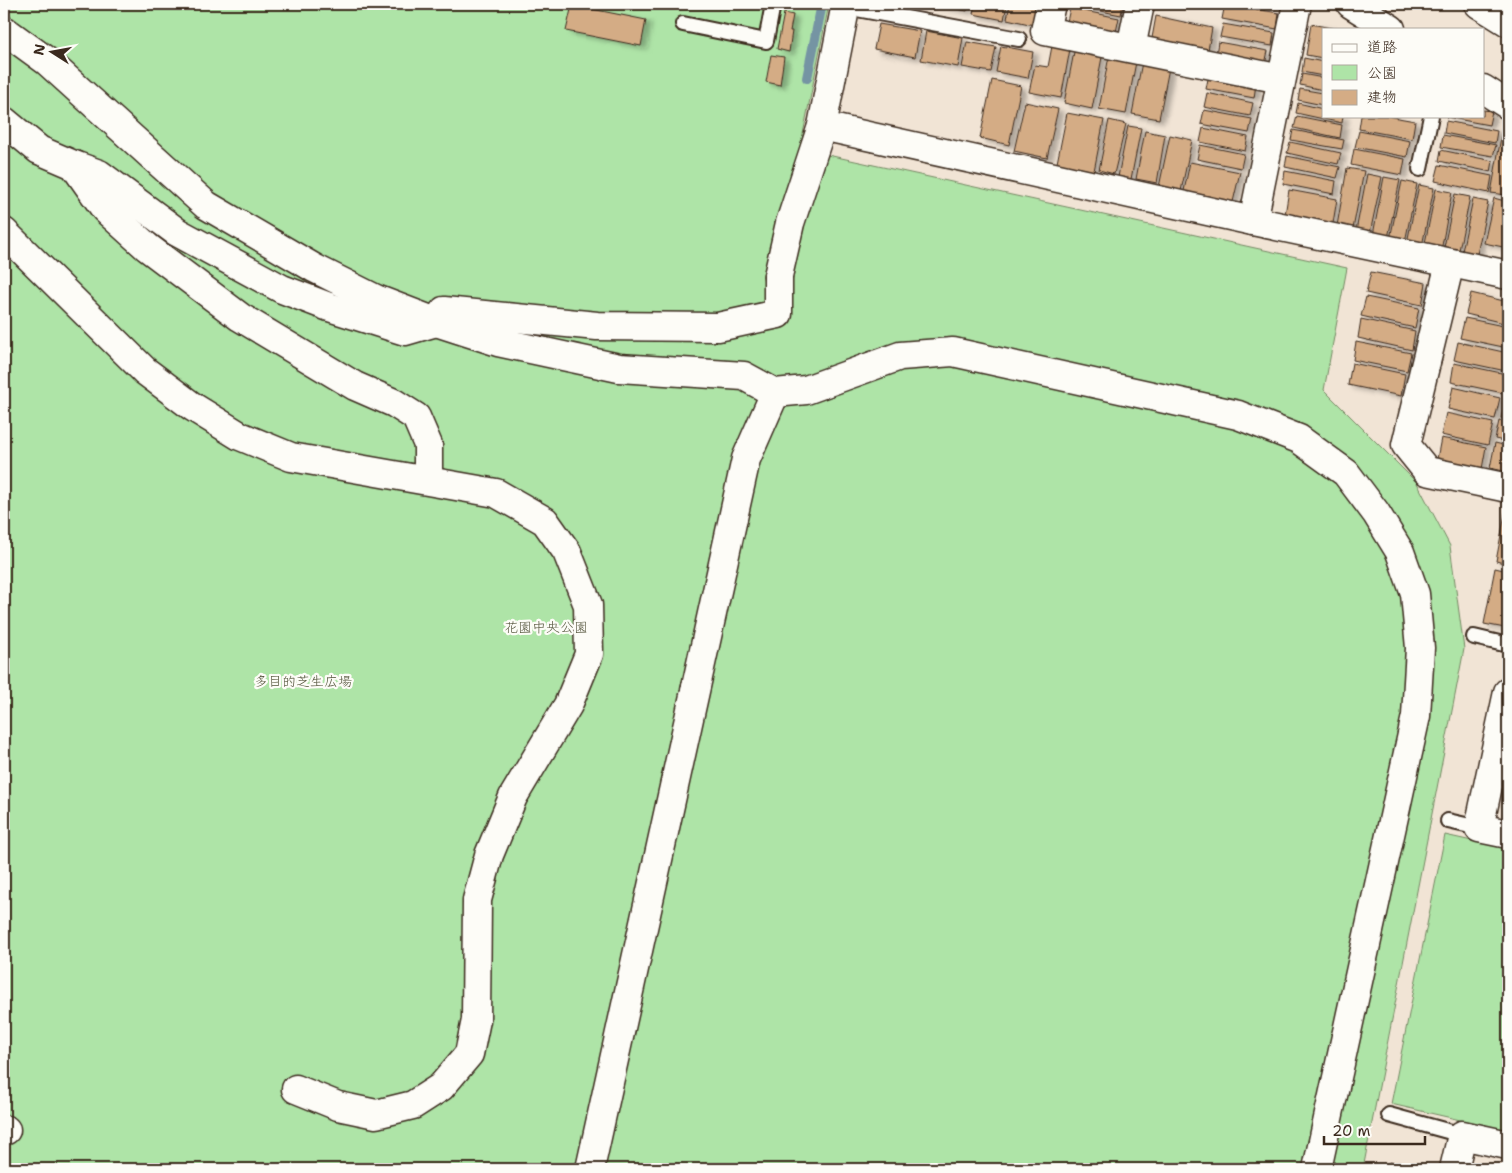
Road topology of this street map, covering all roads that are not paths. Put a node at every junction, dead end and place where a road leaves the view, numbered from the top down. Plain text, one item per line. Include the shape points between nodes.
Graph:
1 (773, 4) edge
2 (1051, 4) edge
3 (1140, 4) edge
4 (1297, 4) edge
5 (1351, 4) edge
6 (1479, 4) edge
7 (846, 5) edge
8 (1508, 22) edge
9 (683, 24) dead end
10 (1389, 28) edge
11 (4, 30) edge
12 (1019, 39) dead end
13 (1131, 48) junction
14 (1281, 79) junction
15 (1484, 89) edge
16 (1508, 105) edge
17 (1431, 118) edge
18 (4, 121) edge
19 (822, 126) junction
20 (74, 165) junction
21 (1420, 169) dead end
22 (1253, 221) junction
23 (4, 232) edge
24 (1450, 264) junction
25 (1508, 275) edge
26 (436, 322) junction
27 (775, 393) junction
28 (428, 480) junction
29 (1508, 488) edge
30 (1474, 637) dead end
31 (1508, 645) edge
32 (1508, 692) edge
33 (1448, 821) dead end
34 (1479, 828) junction
35 (1508, 834) edge
36 (296, 1089) dead end
37 (1389, 1115) dead end
38 (1462, 1135) junction
39 (1508, 1145) edge
40 (590, 1169) edge
41 (1317, 1169) edge
42 (1454, 1169) edge

1 - 9 lane via 766,40
2 - 13 street via 1045,31
3 - 13 street
4 - 14 street
5 - 10 street
6 - 8 street
7 - 12 lane
7 - 19 street
11 - 26 street via 48,62 206,205 314,268 376,299
13 - 14 street
14 - 22 street
15 - 16 street
17 - 21 lane
18 - 20 street via 39,150
19 - 22 street
19 - 26 street via 790,223 778,276 778,314 718,327 597,326 444,311
20 - 26 street via 99,174 177,232 282,289 405,332
20 - 28 street via 105,209 147,246 240,317 355,386 416,416 428,445
22 - 24 street
23 - 28 street via 145,372 240,436 291,457
24 - 25 street
24 - 29 street via 1406,445 1427,471
26 - 27 street via 498,342 619,368 744,376
27 - 40 street via 746,459
27 - 41 street via 806,390 900,356 953,352 1238,415 1298,439 1346,472 1376,513 1400,552 1415,594 1420,648 1416,716
28 - 36 street via 496,492 545,521 567,552 588,605 588,654 568,705 513,797 489,855 477,900 476,1020 468,1054 441,1087 413,1105 376,1114 338,1106
30 - 31 lane
32 - 34 street
33 - 34 lane
34 - 35 street
37 - 38 lane
38 - 39 street
38 - 42 street

